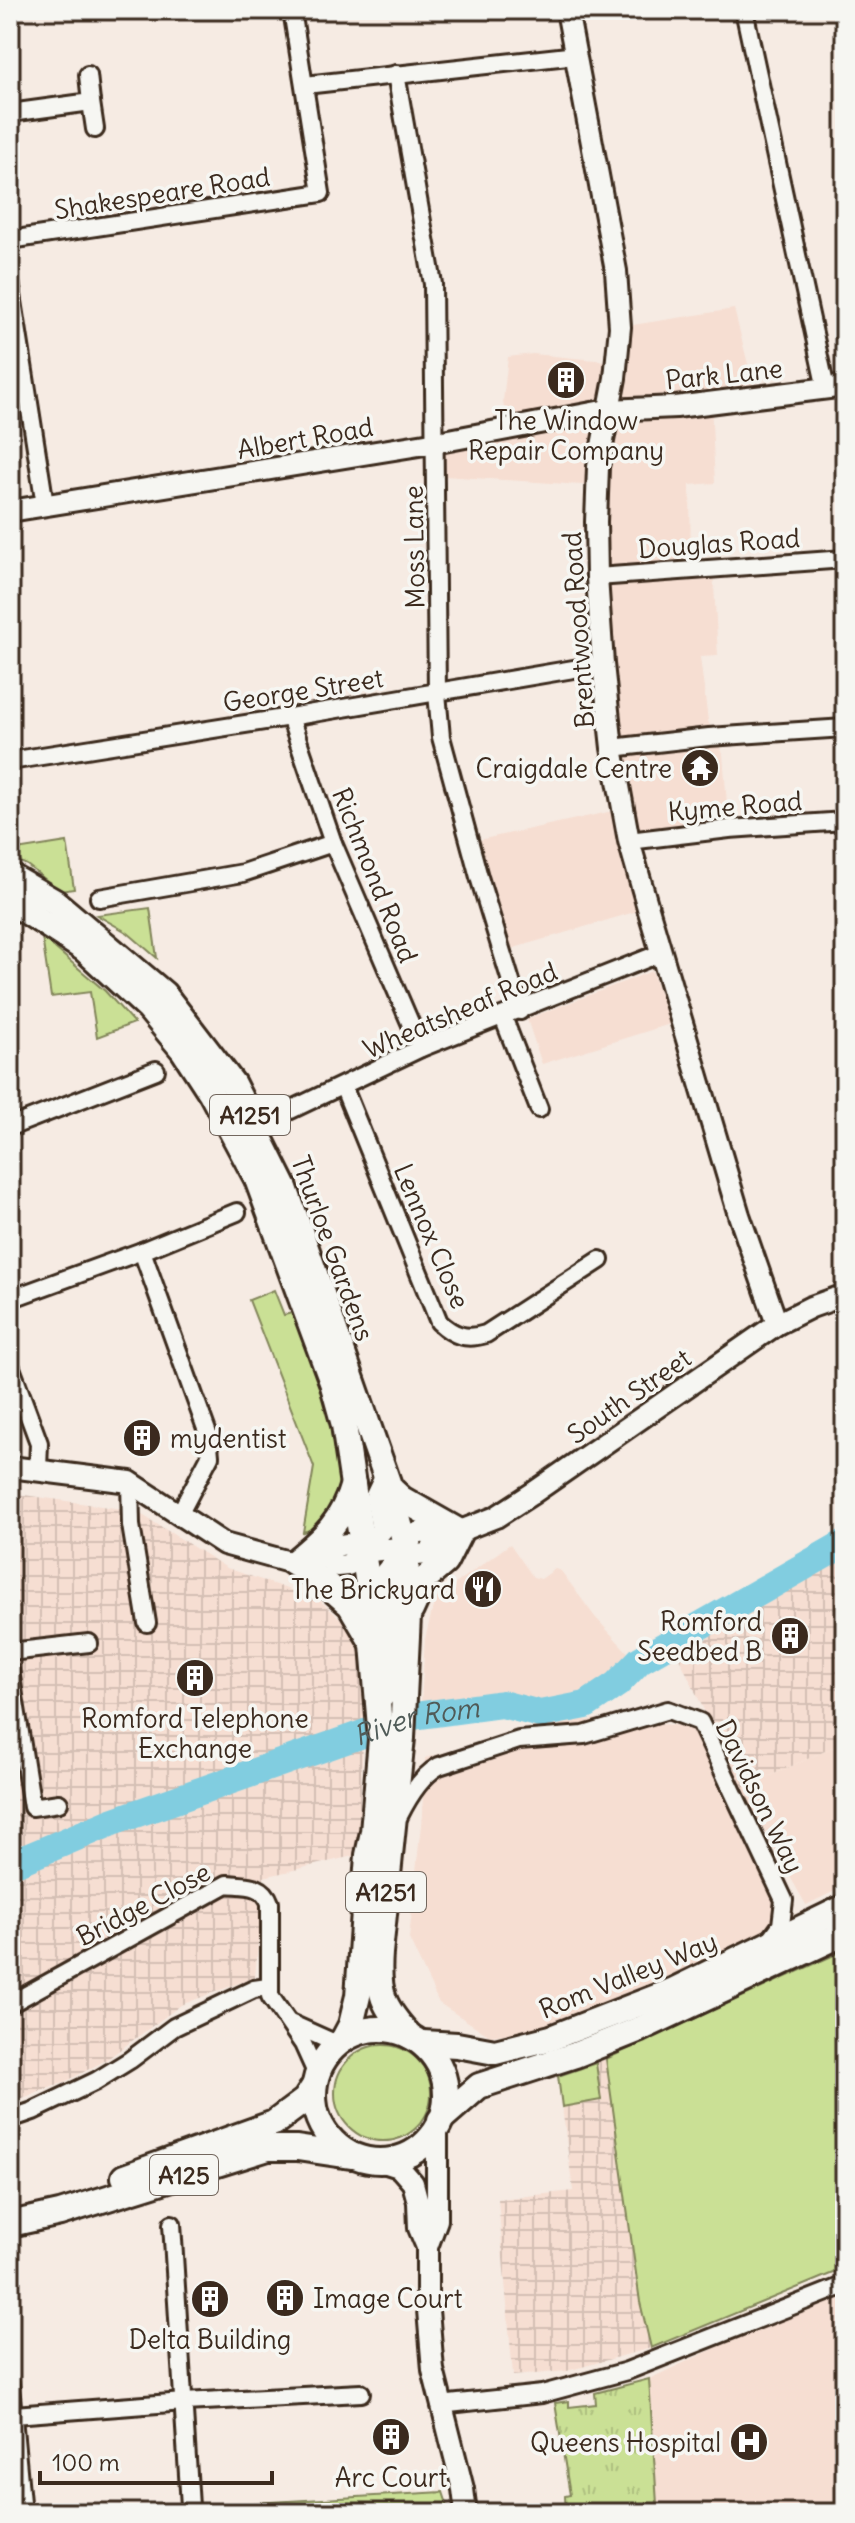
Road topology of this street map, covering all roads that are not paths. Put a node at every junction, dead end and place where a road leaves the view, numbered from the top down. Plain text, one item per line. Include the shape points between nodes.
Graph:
1 (292, 10) edge
2 (567, 10) edge
3 (744, 10) edge
4 (577, 55) junction
5 (396, 74) junction
6 (88, 75) dead end
7 (305, 85) junction
8 (91, 102) junction
9 (10, 113) edge
10 (95, 129) dead end
11 (10, 240) edge
12 (10, 282) edge
13 (836, 388) edge
14 (608, 410) junction
15 (437, 442) junction
16 (45, 505) junction
17 (10, 511) edge
18 (845, 559) edge
19 (597, 577) junction
20 (603, 664) junction
21 (437, 693) junction
22 (290, 717) junction
23 (845, 728) edge
24 (612, 748) junction
25 (10, 761) edge
26 (845, 821) edge
27 (629, 841) junction
28 (333, 843) junction
29 (10, 876) edge
30 (99, 898) dead end
31 (10, 901) edge
32 (661, 953) junction
33 (520, 1011) junction
34 (503, 1017) junction
35 (421, 1048) junction
36 (156, 1070) dead end
37 (343, 1086) junction
38 (539, 1109) dead end
39 (278, 1116) dead end
40 (10, 1127) edge
41 (237, 1212) dead end
42 (142, 1251) junction
43 (600, 1260) dead end
44 (845, 1295) edge
45 (10, 1299) edge
46 (777, 1324) junction
47 (10, 1365) edge
48 (10, 1467) edge
49 (38, 1469) junction
50 (130, 1482) junction
51 (353, 1482) junction
52 (388, 1482) junction
53 (180, 1513) junction
54 (451, 1535) junction
55 (406, 1547) junction
56 (363, 1552) junction
57 (293, 1563) junction
58 (408, 1616) junction
59 (147, 1623) dead end
60 (89, 1643) dead end
61 (373, 1644) junction
62 (10, 1652) edge
63 (10, 1671) edge
64 (392, 1710) junction
65 (392, 1739) junction
66 (59, 1803) dead end
67 (391, 1831) junction
68 (845, 1907) edge
69 (845, 1933) edge
70 (764, 1947) junction
71 (268, 1987) junction
72 (10, 2004) edge
73 (289, 2022) junction
74 (416, 2039) junction
75 (340, 2042) junction
76 (316, 2080) junction
77 (10, 2119) edge
78 (439, 2124) junction
79 (368, 2158) junction
80 (11, 2224) edge
81 (172, 2224) dead end
82 (427, 2247) junction
83 (845, 2285) edge
84 (10, 2385) edge
85 (361, 2393) dead end
86 (184, 2402) junction
87 (440, 2405) junction
88 (14, 2415) junction
89 (190, 2506) dead end
90 (22, 2513) edge
91 (466, 2513) edge

1 - 7 street
2 - 4 street, Brentwood Road
3 - 13 street
4 - 5 street
4 - 14 street, Brentwood Road via 616,271 620,327
5 - 7 street
5 - 15 street, Moss Lane via 433,284
6 - 8 street
7 - 11 street, Shakespeare Road via 321,193
8 - 9 street
8 - 10 street
12 - 16 street
13 - 14 street, Park Lane
14 - 15 street, Albert Road
14 - 19 street, Brentwood Road via 598,467
15 - 16 street, Albert Road
15 - 21 street, Moss Lane
16 - 17 street, Albert Road
18 - 19 street, Douglas Road
19 - 20 street, Brentwood Road
20 - 21 street, George Street
20 - 24 street, Brentwood Road
21 - 22 street, George Street
21 - 33 street, Moss Lane via 441,737
22 - 25 street, George Street
22 - 28 street, Richmond Road
23 - 24 street
24 - 27 street, Brentwood Road
26 - 27 street, Kyme Road
27 - 32 street, Brentwood Road
28 - 30 street via 243,873
28 - 35 street, Richmond Road
29 - 52 main road, Thurloe Gardens / A1251 via 55,902 164,994 233,1084 285,1188
31 - 51 main road, Thurloe Gardens / A1251 via 84,949 149,1009 211,1093 257,1179 327,1368
32 - 33 street, Wheatsheaf Road
32 - 46 street, Brentwood Road
33 - 34 street, Wheatsheaf Road
34 - 35 street, Wheatsheaf Road
34 - 38 street
35 - 37 street, Wheatsheaf Road
36 - 40 street
37 - 39 street, Wheatsheaf Road
37 - 43 street, Lennox Close via 439,1322 449,1332 468,1339 486,1334
41 - 42 street
42 - 45 street
42 - 53 street via 208,1434 210,1456
44 - 46 street, South Street
46 - 54 street, South Street via 496,1517
47 - 49 street via 39,1443
48 - 49 street, South Street
49 - 50 street, South Street
50 - 53 street, South Street
50 - 59 street via 131,1525
51 - 56 main road, Thurloe Gardens / A1251
51 - 57 main road via 331,1531
52 - 54 main road
52 - 55 main road, Thurloe Gardens / A1251
52 - 56 street via 376,1496 382,1530
53 - 57 street, South Street via 224,1544
54 - 55 street, South Street via 426,1554
54 - 58 main road, A1251 via 445,1562 425,1579
55 - 56 street, South Street
55 - 58 main road, A1251
55 - 64 street via 385,1573
56 - 57 street, South Street via 346,1544 325,1557
56 - 61 main road, A1251
57 - 61 main road, A1251 via 350,1605
58 - 64 main road, A1251
60 - 62 street
61 - 64 main road, A1251 via 377,1700
63 - 66 street via 32,1807
64 - 65 main road, A1251
65 - 67 main road, A1251
65 - 75 main road, A1251 via 368,1855 358,1996 351,2025
67 - 70 street, Davidson Way via 406,1802 439,1766 519,1740 584,1735 668,1710 700,1722 784,1900 781,1925
67 - 74 main road, A1251 via 379,1987 387,2009
68 - 70 main road, Rom Valley Way
69 - 78 main road, Rom Valley Way via 640,2029 479,2086
70 - 74 main road, Rom Valley Way via 672,1991 551,2038 495,2052
71 - 72 street, Bridge Close via 267,1895 260,1887 227,1884
71 - 73 street
71 - 77 street via 174,2027 96,2081
73 - 75 street
73 - 76 street
74 - 75 main road via 386,2028 363,2030
74 - 78 main road via 440,2068 445,2090
75 - 76 main road via 321,2064
76 - 79 main road via 320,2124 334,2142
76 - 80 main road, A125 via 305,2100 274,2123 59,2198
78 - 79 main road via 408,2156
78 - 82 street via 437,2220
79 - 80 main road, A125 via 268,2148
79 - 82 street via 399,2167 413,2183
81 - 86 street
82 - 87 street via 431,2350
83 - 87 street via 627,2371 542,2394
84 - 88 street
85 - 86 street
86 - 88 street
86 - 89 street
87 - 91 street
88 - 90 street

